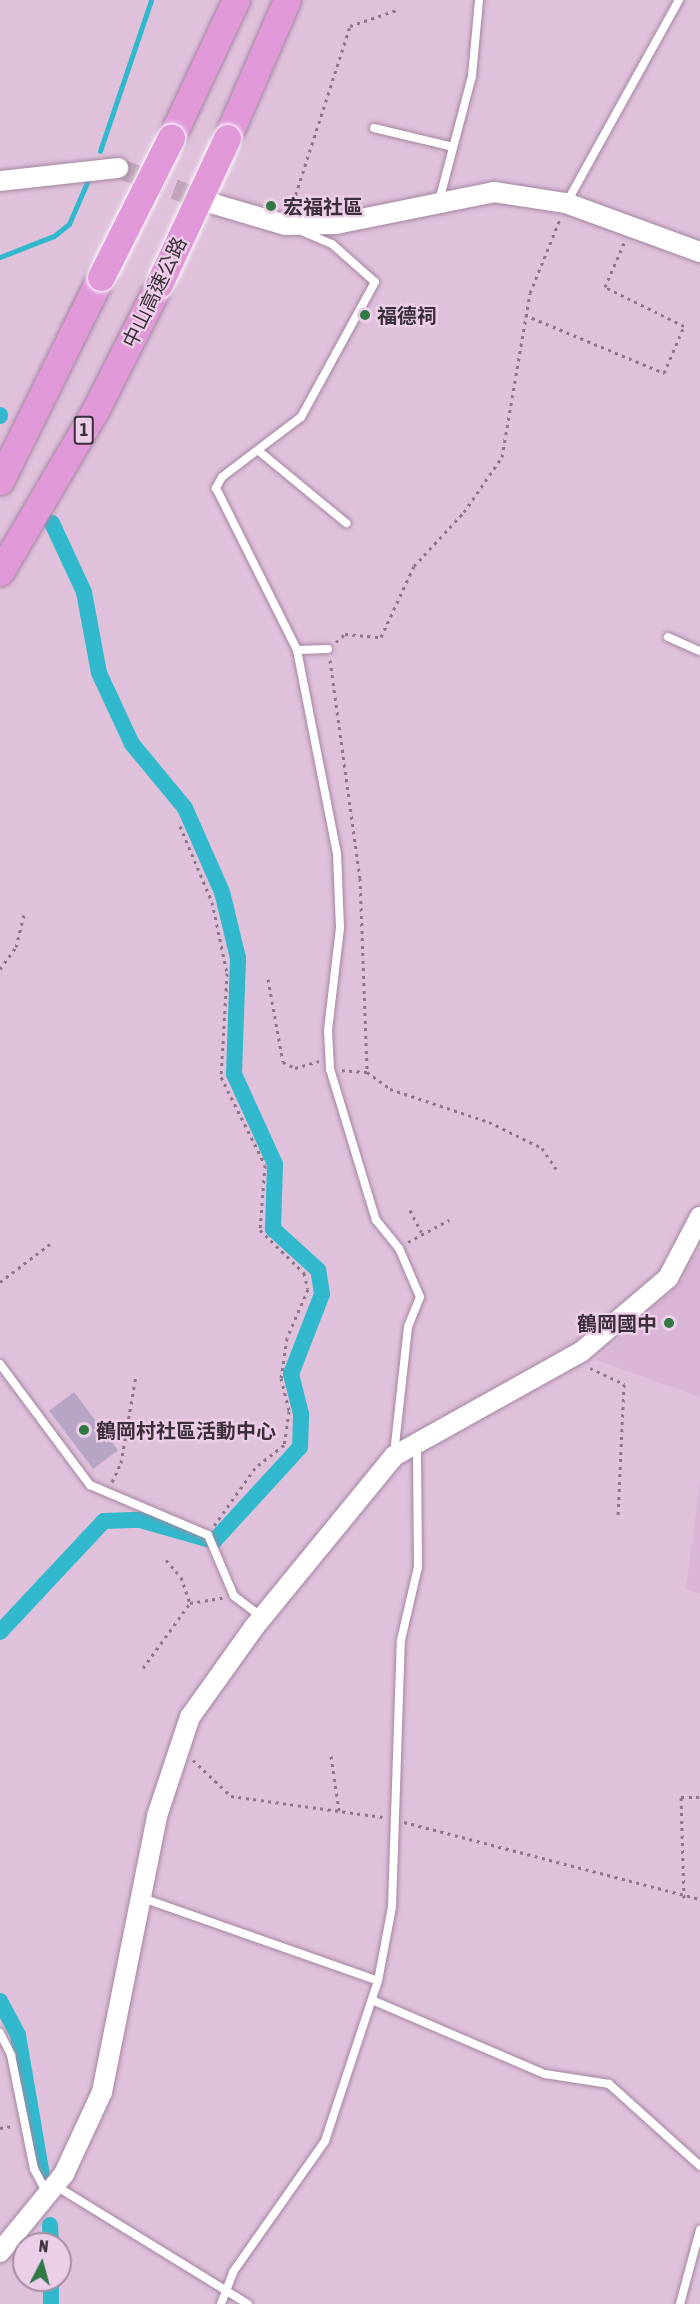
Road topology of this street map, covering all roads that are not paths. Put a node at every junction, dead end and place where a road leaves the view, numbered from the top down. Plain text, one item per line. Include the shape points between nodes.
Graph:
1 (236, 0) edge
2 (287, 0) edge
3 (479, 0) edge
4 (679, 0) edge
5 (375, 128) dead end
6 (453, 147) junction
7 (118, 168) tunnel mouth
8 (0, 181) edge
9 (438, 202) junction
10 (566, 203) junction
11 (214, 204) tunnel mouth
12 (286, 225) junction
13 (700, 252) edge
14 (260, 452) junction
15 (0, 481) edge
16 (346, 523) dead end
17 (0, 572) edge
18 (668, 637) dead end
19 (328, 649) road end
20 (297, 650) junction
21 (700, 651) edge
22 (700, 1217) edge
23 (0, 1364) edge
24 (417, 1440) junction
25 (394, 1456) junction
26 (262, 1617) junction
27 (139, 1897) junction
28 (378, 1981) junction
29 (372, 2000) junction
30 (0, 2034) edge
31 (700, 2166) edge
32 (51, 2189) junction
33 (700, 2230) edge
34 (0, 2252) edge
35 (226, 2290) junction
36 (221, 2304) edge
37 (248, 2304) edge
38 (680, 2304) edge

1 - 15 highway, bridge
2 - 17 highway, 中山高速公路 / 1, bridge via 159,284 97,407
3 - 6 lane via 472,76
4 - 10 lane
5 - 6 lane
6 - 9 lane
7 - 8 street
9 - 10 street via 494,192
9 - 12 street via 336,224
10 - 13 street
11 - 12 street
12 - 14 lane via 332,244 375,282 301,417
14 - 16 lane
14 - 20 lane via 222,477 216,488
18 - 21 lane
19 - 20 lane
20 - 25 lane via 337,853 340,928 330,1069 376,1220 399,1248 420,1297 408,1327
22 - 24 street via 668,1278 580,1352
23 - 26 lane via 90,1485 208,1535 234,1596
24 - 25 street
24 - 28 lane via 418,1567 401,1640 392,1907
25 - 26 street
26 - 27 street via 190,1718 177,1748
27 - 28 lane
27 - 32 street via 102,2092 83,2142
28 - 29 lane
29 - 31 lane via 545,2074 609,2084
29 - 35 lane via 325,2141 232,2272
30 - 32 lane via 11,2055 34,2169
32 - 34 street
32 - 35 lane
33 - 38 lane
35 - 36 lane
35 - 37 lane

